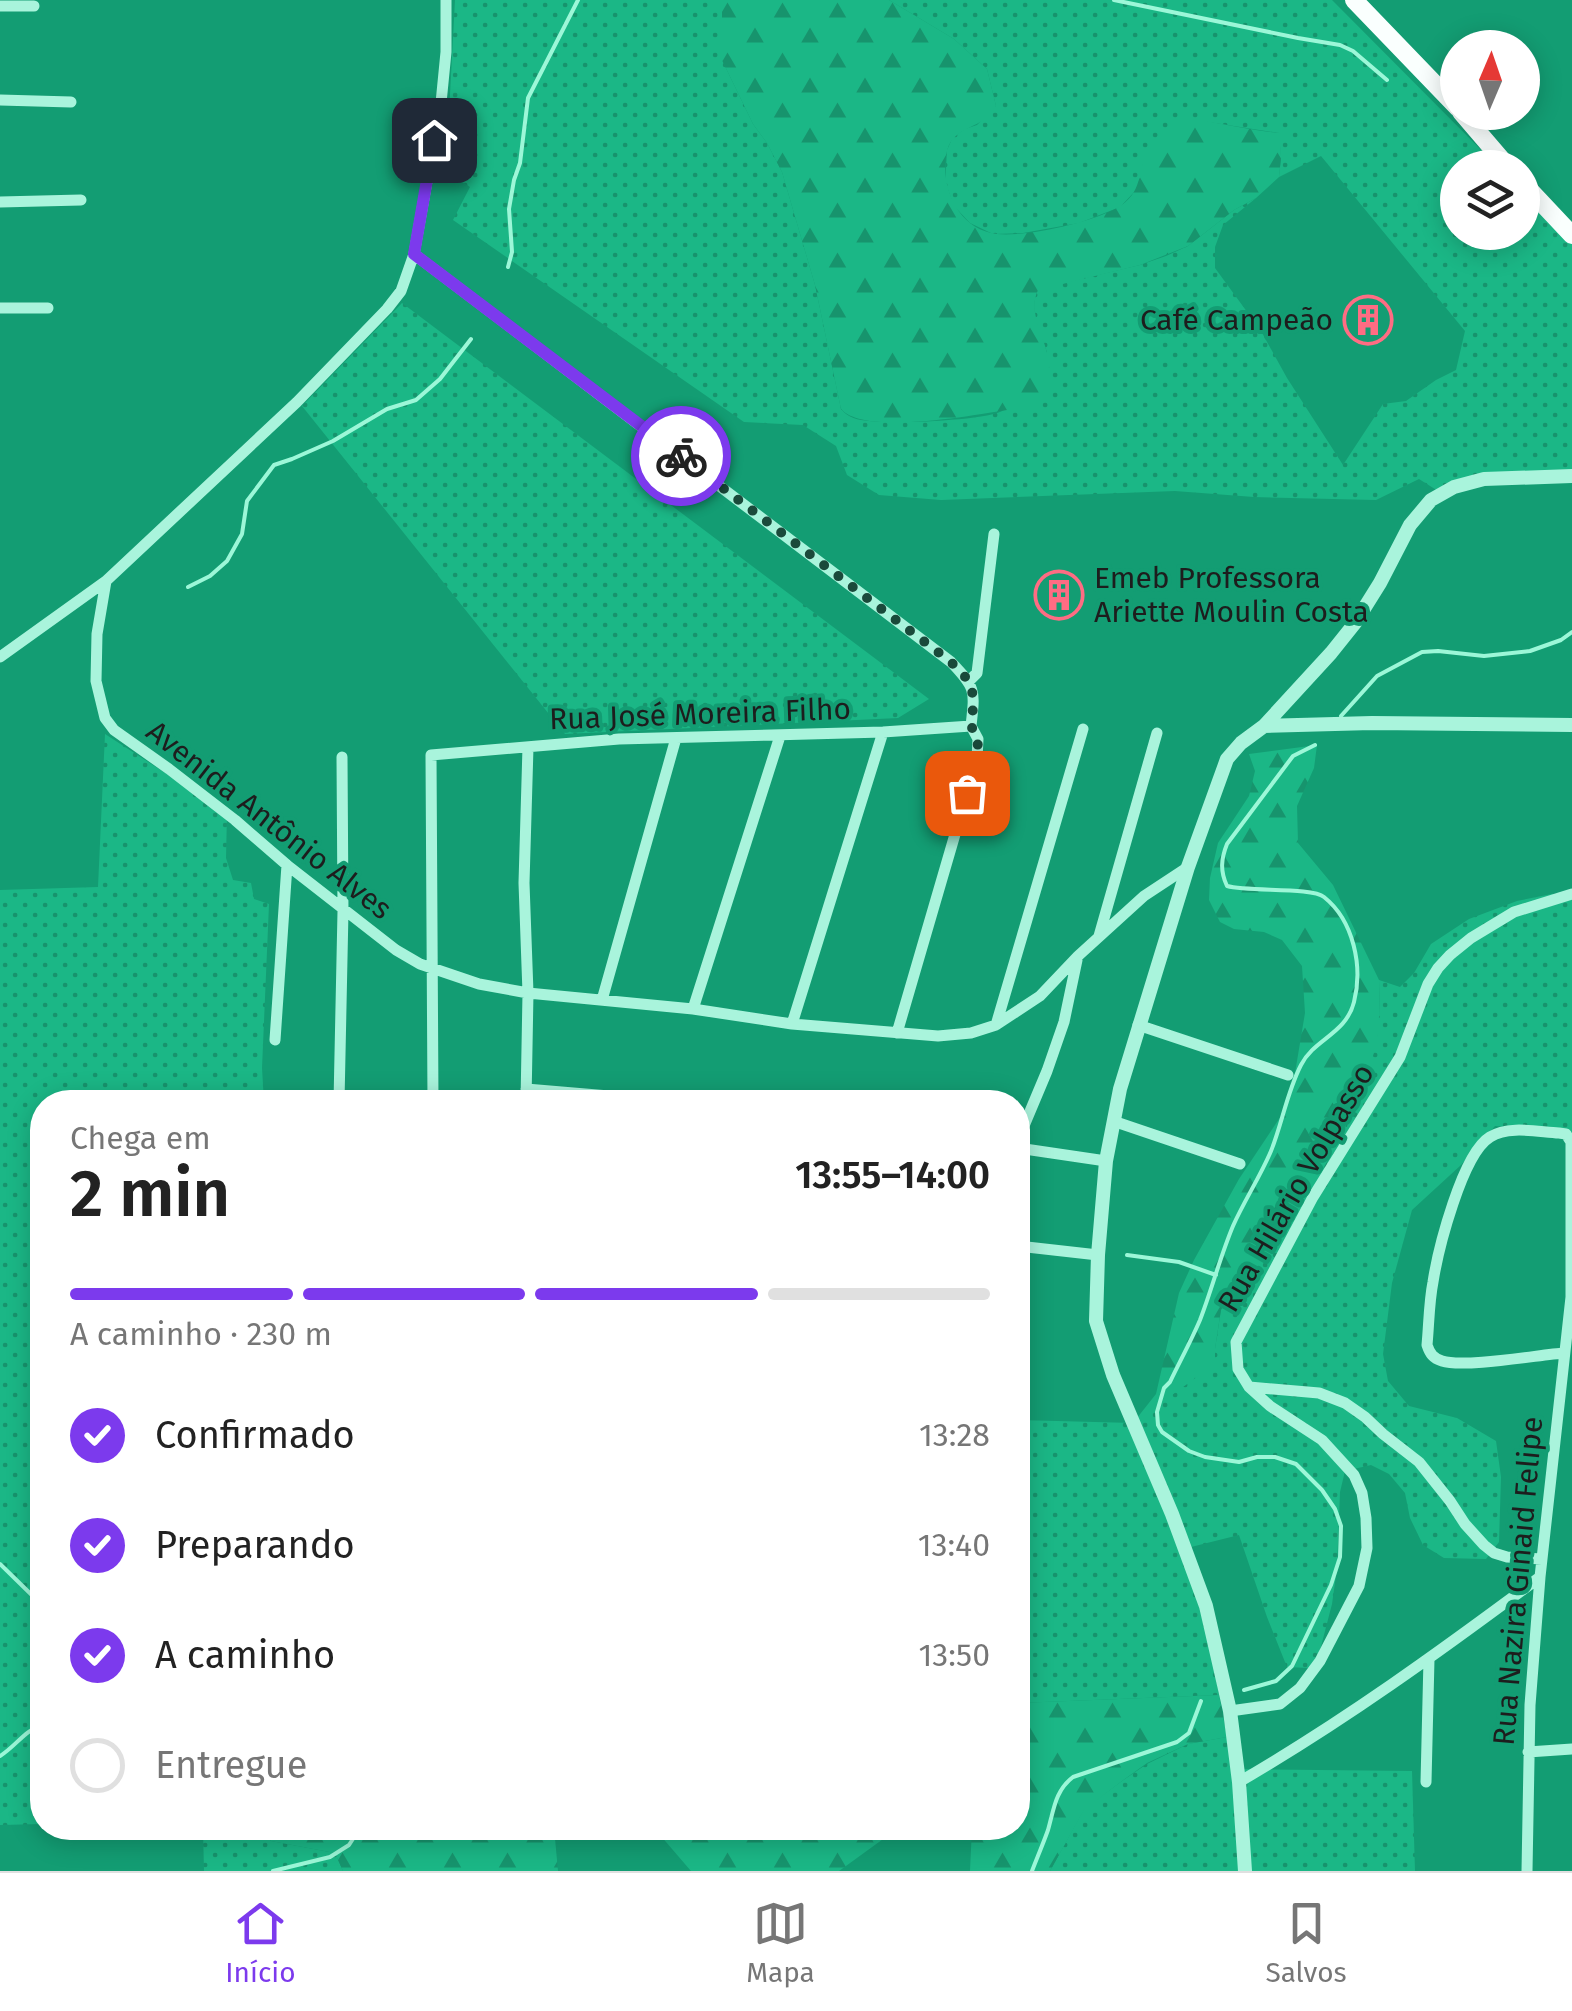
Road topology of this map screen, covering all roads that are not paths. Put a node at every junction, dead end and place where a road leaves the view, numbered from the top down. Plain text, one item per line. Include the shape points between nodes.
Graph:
1 (446, 0) edge
2 (1354, 0) edge
3 (0, 6) edge
4 (34, 6) dead end
5 (1440, 90) edge
6 (0, 100) edge
7 (71, 102) dead end
8 (1476, 130) edge
9 (1493, 150) edge
10 (80, 200) dead end
11 (1540, 201) edge
12 (0, 202) edge
13 (1572, 235) edge
14 (414, 254) junction
15 (0, 308) edge
16 (48, 308) dead end
17 (1572, 476) edge
18 (994, 534) dead end
19 (106, 581) junction
20 (0, 657) edge
21 (969, 681) junction
22 (1572, 724) edge
23 (971, 726) junction
24 (1264, 726) junction
25 (1083, 728) dead end
26 (883, 732) junction
27 (1157, 733) dead end
28 (780, 736) junction
29 (676, 738) junction
30 (528, 747) junction
31 (342, 757) dead end
32 (287, 866) junction
33 (1188, 867) junction
34 (1572, 894) edge
35 (343, 911) junction
36 (1099, 936) junction
37 (1078, 956) junction
38 (433, 969) junction
39 (528, 993) junction
40 (602, 1000) junction
41 (693, 1010) junction
42 (792, 1024) junction
43 (1138, 1024) junction
44 (996, 1026) junction
45 (896, 1032) junction
46 (275, 1040) dead end
47 (1288, 1075) dead end
48 (339, 1090) edge
49 (433, 1090) edge
50 (526, 1090) edge
51 (1030, 1111) edge
52 (1112, 1121) junction
53 (1030, 1150) edge
54 (1106, 1161) junction
55 (1240, 1164) dead end
56 (1030, 1247) edge
57 (1098, 1255) junction
58 (1572, 1297) edge
59 (1564, 1353) junction
60 (1249, 1387) junction
61 (1572, 1414) edge
62 (1557, 1416) junction
63 (1542, 1558) junction
64 (1540, 1577) junction
65 (1429, 1659) junction
66 (1230, 1712) junction
67 (1572, 1749) edge
68 (1528, 1752) junction
69 (1238, 1782) junction
70 (1426, 1782) dead end
71 (1245, 1871) edge
72 (1527, 1871) edge

1 - 14 street via 441,103
2 - 5 highway
3 - 4 street
6 - 7 street
8 - 9 highway
10 - 12 street
11 - 13 highway
14 - 19 street via 387,309
14 - 21 street
15 - 16 street
17 - 24 street via 1484,479 1431,500 1355,622
18 - 21 street via 977,673
19 - 20 street
19 - 32 street, Avenida Antônio Alves via 96,681 105,718
21 - 23 street
22 - 24 street
23 - 26 street, Rua José Moreira Filho
23 - 45 street via 977,759
24 - 33 street via 1227,759
25 - 44 street
26 - 28 street, Rua José Moreira Filho
26 - 42 street
27 - 36 street
28 - 29 street, Rua José Moreira Filho
28 - 41 street
29 - 30 street, Rua José Moreira Filho
29 - 40 street
30 - 38 street, Rua José Moreira Filho via 431,754
30 - 39 street
31 - 35 street
32 - 35 street, Avenida Antônio Alves
32 - 46 street
33 - 36 street, Avenida Antônio Alves
33 - 43 street
34 - 60 street, Rua Hilário Volpasso via 1514,912 1471,938 1428,984 1400,1057 1313,1197 1236,1342 1238,1369
35 - 38 street, Avenida Antônio Alves
35 - 48 street
36 - 37 street, Avenida Antônio Alves
37 - 44 street, Avenida Antônio Alves via 1040,996
37 - 51 street via 1064,1022
38 - 39 street, Avenida Antônio Alves
38 - 49 street
39 - 40 street, Avenida Antônio Alves
39 - 50 street
40 - 41 street, Avenida Antônio Alves
41 - 42 street, Avenida Antônio Alves
42 - 45 street, Avenida Antônio Alves
43 - 47 street
43 - 52 street
44 - 45 street, Avenida Antônio Alves via 938,1036
52 - 54 street
52 - 55 street
53 - 54 street
54 - 57 street
56 - 57 street
57 - 66 street via 1101,1343 1206,1606
58 - 59 street, Rua Nazira Ginaid Felipe
58 - 59 street, Rua Nazira Ginaid Felipe via 1569,1137 1494,1134 1459,1186 1438,1253 1427,1345 1436,1359 1455,1363
59 - 62 street, Rua Nazira Ginaid Felipe
60 - 63 street via 1319,1393 1345,1403 1419,1462 1484,1546 1507,1557
60 - 66 street via 1322,1440 1354,1475 1367,1548 1359,1586 1300,1688 1280,1704
61 - 62 street
62 - 63 street, Rua Nazira Ginaid Felipe
63 - 64 street, Rua Nazira Ginaid Felipe
64 - 65 street
64 - 68 street, Rua Nazira Ginaid Felipe
65 - 69 street
65 - 70 street
66 - 69 street
67 - 68 street
68 - 72 street, Rua Nazira Ginaid Felipe
69 - 71 street

